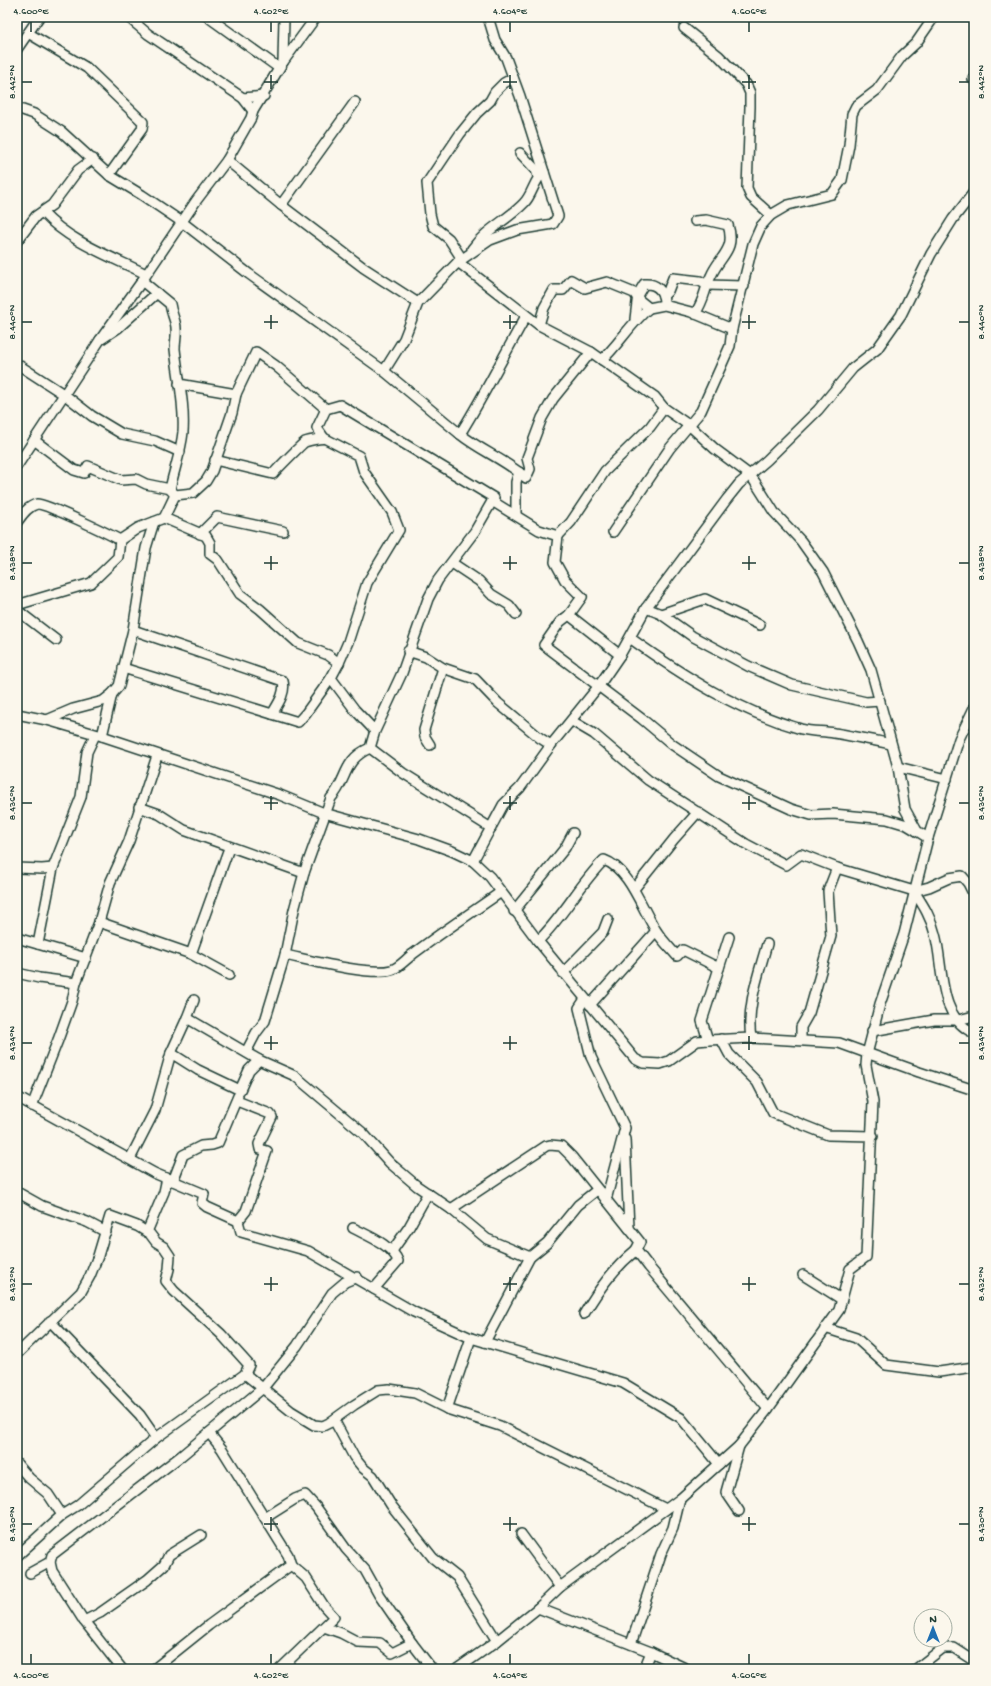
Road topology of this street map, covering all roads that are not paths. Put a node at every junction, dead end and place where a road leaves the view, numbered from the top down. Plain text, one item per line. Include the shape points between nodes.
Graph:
1 (39, 17) edge
2 (128, 17) edge
3 (208, 17) edge
4 (284, 17) edge
5 (316, 17) edge
6 (488, 17) edge
7 (934, 17) edge
8 (684, 28) dead end
9 (28, 33) junction
10 (17, 49) edge
11 (281, 65) junction
12 (513, 78) junction
13 (264, 96) junction
14 (243, 98) junction
15 (355, 102) dead end
16 (17, 108) edge
17 (253, 112) junction
18 (520, 153) dead end
19 (93, 159) junction
20 (227, 160) junction
21 (541, 174) junction
22 (110, 175) junction
23 (974, 192) edge
24 (281, 205) junction
25 (43, 212) junction
26 (771, 215) junction
27 (694, 221) dead end
28 (182, 222) junction
29 (17, 241) edge
30 (463, 259) junction
31 (144, 277) junction
32 (707, 285) junction
33 (744, 286) junction
34 (158, 293) junction
35 (639, 300) junction
36 (664, 300) junction
37 (418, 303) junction
38 (649, 308) junction
39 (695, 314) junction
40 (526, 316) junction
41 (635, 319) junction
42 (540, 325) junction
43 (732, 329) junction
44 (100, 340) junction
45 (591, 352) junction
46 (602, 360) junction
47 (17, 364) edge
48 (384, 371) junction
49 (179, 384) junction
50 (236, 394) junction
51 (65, 395) junction
52 (664, 408) junction
53 (326, 409) junction
54 (690, 426) junction
55 (460, 434) junction
56 (324, 438) junction
57 (34, 440) junction
58 (21, 452) edge
59 (180, 452) junction
60 (526, 458) junction
61 (215, 460) junction
62 (17, 466) edge
63 (517, 470) junction
64 (750, 475) junction
65 (173, 492) junction
66 (492, 500) junction
67 (516, 515) junction
68 (164, 518) junction
69 (17, 522) edge
70 (154, 522) junction
71 (283, 531) dead end
72 (613, 532) dead end
73 (200, 534) junction
74 (558, 536) junction
75 (120, 540) junction
76 (452, 564) junction
77 (17, 605) edge
78 (646, 608) junction
79 (17, 610) edge
80 (516, 614) dead end
81 (661, 614) junction
82 (569, 615) junction
83 (760, 625) dead end
84 (133, 630) junction
85 (630, 638) junction
86 (56, 640) dead end
87 (345, 646) junction
88 (408, 651) junction
89 (328, 655) junction
90 (620, 655) junction
91 (339, 663) junction
92 (123, 668) junction
93 (443, 668) junction
94 (331, 678) junction
95 (598, 687) junction
96 (112, 694) junction
97 (880, 701) junction
98 (974, 708) edge
99 (17, 714) edge
100 (272, 714) junction
101 (47, 720) junction
102 (572, 720) junction
103 (375, 731) junction
104 (99, 736) junction
105 (891, 744) junction
106 (430, 745) dead end
107 (551, 745) junction
108 (370, 748) junction
109 (157, 756) junction
110 (898, 767) junction
111 (947, 779) junction
112 (139, 806) junction
113 (698, 812) junction
114 (324, 813) junction
115 (491, 828) junction
116 (917, 831) junction
117 (573, 833) dead end
118 (928, 838) junction
119 (230, 848) junction
120 (473, 861) junction
121 (17, 868) edge
122 (52, 868) junction
123 (836, 868) junction
124 (304, 873) junction
125 (634, 889) junction
126 (914, 891) junction
127 (501, 892) junction
128 (974, 895) edge
129 (514, 911) junction
130 (608, 919) dead end
131 (99, 922) junction
132 (656, 931) junction
133 (729, 937) dead end
134 (17, 938) edge
135 (538, 942) junction
136 (38, 944) junction
137 (767, 944) dead end
138 (191, 954) junction
139 (286, 955) junction
140 (86, 958) junction
141 (719, 968) junction
142 (17, 973) edge
143 (563, 973) junction
144 (230, 975) dead end
145 (76, 983) junction
146 (194, 1000) dead end
147 (587, 1002) junction
148 (974, 1016) edge
149 (188, 1018) junction
150 (958, 1020) junction
151 (872, 1031) junction
152 (974, 1033) edge
153 (752, 1038) junction
154 (721, 1039) junction
155 (708, 1040) junction
156 (801, 1040) junction
157 (246, 1052) junction
158 (171, 1053) junction
159 (867, 1054) junction
160 (259, 1060) junction
161 (240, 1090) junction
162 (974, 1090) edge
163 (17, 1097) edge
164 (237, 1101) junction
165 (32, 1106) junction
166 (625, 1128) junction
167 (872, 1136) junction
168 (130, 1159) junction
169 (170, 1180) junction
170 (597, 1190) junction
171 (17, 1192) edge
172 (428, 1193) junction
173 (606, 1200) junction
174 (451, 1209) junction
175 (238, 1221) junction
176 (353, 1228) dead end
177 (629, 1228) junction
178 (106, 1232) junction
179 (147, 1232) junction
180 (636, 1250) junction
181 (392, 1251) junction
182 (530, 1257) junction
183 (803, 1275) dead end
184 (357, 1277) junction
185 (374, 1289) junction
186 (841, 1299) junction
187 (584, 1314) dead end
188 (50, 1321) junction
189 (825, 1328) junction
190 (471, 1338) junction
191 (485, 1342) junction
192 (17, 1354) edge
193 (974, 1367) edge
194 (245, 1374) junction
195 (263, 1388) junction
196 (447, 1409) junction
197 (768, 1409) junction
198 (334, 1420) junction
199 (208, 1433) junction
200 (156, 1438) junction
201 (739, 1446) junction
202 (17, 1464) edge
203 (719, 1464) junction
204 (680, 1498) junction
205 (666, 1509) junction
206 (740, 1510) dead end
207 (62, 1515) junction
208 (265, 1518) junction
209 (521, 1534) dead end
210 (200, 1535) dead end
211 (17, 1556) edge
212 (50, 1562) junction
213 (291, 1565) junction
214 (30, 1574) dead end
215 (560, 1587) junction
216 (538, 1608) junction
217 (84, 1621) junction
218 (324, 1627) junction
219 (498, 1641) junction
220 (412, 1643) junction
221 (631, 1644) junction
222 (651, 1652) junction
223 (974, 1661) edge
224 (122, 1669) edge
225 (154, 1669) edge
226 (280, 1669) edge
227 (432, 1669) edge
228 (457, 1669) edge
229 (644, 1669) edge
230 (687, 1669) edge
231 (916, 1669) edge

1 - 9 street
2 - 14 street via 148,34
3 - 11 street
4 - 11 street
5 - 11 street
6 - 12 street via 495,40 506,58
7 - 26 street via 877,90 856,106 852,114 842,180 832,194 788,205
8 - 26 street via 719,56 746,84 750,93 747,188 751,197
9 - 10 street
9 - 22 street via 87,68 144,122 142,129
11 - 13 street
12 - 21 street
12 - 30 street via 504,83 477,113 427,183 433,226 450,239
13 - 14 street
13 - 17 street
14 - 17 street
15 - 24 street
16 - 19 street via 34,114 62,132
17 - 20 street
18 - 21 street
19 - 22 street
19 - 25 street via 78,170 52,205
20 - 24 street
20 - 28 street
21 - 30 street via 530,198 487,232
21 - 30 street via 558,216 553,224 517,230 490,240
22 - 28 street
23 - 64 street via 931,254 901,315 877,349 853,368 818,410
24 - 37 street via 364,268
25 - 29 street via 36,216
25 - 31 street via 67,235
26 - 33 street via 761,226 753,244
27 - 32 street via 706,220 728,225 732,237 725,255 711,274
28 - 31 street
28 - 48 street via 249,274
30 - 37 street
30 - 40 street
31 - 34 street
31 - 44 street
32 - 33 street
32 - 36 street via 673,278
32 - 39 street via 703,302
33 - 43 street
34 - 44 street via 118,328
34 - 49 street via 170,304 175,322
35 - 36 street via 638,294 644,284 651,283 657,287
35 - 38 street
35 - 41 street
35 - 42 street via 634,293 607,282 585,288 571,280 563,290 554,290 544,308
36 - 38 street
36 - 39 street
37 - 48 street via 404,339
38 - 41 street
39 - 43 street
40 - 42 street
40 - 55 street
41 - 46 street
42 - 45 street
43 - 54 street via 730,346 723,364 701,411
44 - 51 street
45 - 46 street
45 - 60 street via 553,399 542,418
46 - 52 street via 655,397
47 - 51 street
48 - 55 street
49 - 50 street
49 - 59 street via 183,415
50 - 53 street via 256,352
50 - 61 street
51 - 57 street
51 - 59 street via 92,416 122,434 155,441
52 - 54 street
52 - 74 street via 650,428 605,471 571,522
53 - 56 street via 317,428
53 - 66 street via 340,406 355,413 494,498
54 - 64 street via 735,466
54 - 72 street via 670,448
55 - 63 street
56 - 61 street via 301,444 273,474
56 - 87 street via 359,456 364,472 392,512 399,530 367,583
57 - 58 street
57 - 65 street via 74,470 84,473 88,466 121,480 136,479
58 - 62 street
59 - 65 street via 174,469
60 - 63 street
60 - 63 street via 530,469 526,478
61 - 65 street via 212,471 193,493
63 - 67 street
64 - 78 street via 727,499
64 - 97 street via 774,512 801,541 822,572 862,648
65 - 68 street
66 - 67 street
66 - 76 street via 476,531
67 - 74 street via 539,530
68 - 70 street
68 - 73 street
69 - 75 street via 32,506 43,504
70 - 75 street via 138,528
70 - 84 street via 146,548
71 - 73 street via 217,517
73 - 89 street via 206,536 210,543 210,554 218,560 240,594 298,643
74 - 82 street via 555,562 565,580 582,597
75 - 77 street via 118,557 91,583
76 - 80 street via 479,580 491,594 509,605
76 - 88 street via 438,580 428,599
78 - 81 street
78 - 85 street
79 - 86 street
81 - 83 street via 705,599
81 - 97 street via 692,636 748,666 792,685 866,702
82 - 90 street
82 - 95 street via 560,622 544,645
84 - 92 street
84 - 100 street via 283,682 283,695
85 - 90 street
85 - 105 street via 713,692 758,715 821,733
87 - 89 street
87 - 91 street
88 - 93 street via 426,657
88 - 103 street via 402,673
89 - 91 street
90 - 95 street
91 - 94 street
92 - 96 street via 119,686
92 - 100 street
93 - 106 street via 424,730
93 - 107 street via 480,682 498,703
94 - 100 street via 298,722
94 - 103 street
95 - 102 street
95 - 116 street via 719,776 791,809 811,815 833,814 883,819
96 - 101 street via 103,701 73,709
96 - 104 street
97 - 105 street
98 - 111 street via 959,739
99 - 101 street
101 - 104 street
102 - 107 street
102 - 113 street via 594,734 648,780
103 - 108 street
104 - 109 street
104 - 122 street via 86,752 81,797
105 - 110 street
107 - 115 street via 520,788 503,805
108 - 114 street via 358,753 351,762
108 - 115 street via 403,773
109 - 112 street
109 - 114 street via 280,795
110 - 111 street
110 - 116 street via 905,809
111 - 118 street
112 - 119 street via 159,814 184,830
112 - 131 street via 130,841 110,883
113 - 123 street via 746,844 786,865 800,854
113 - 125 street
114 - 120 street via 420,839
114 - 124 street
115 - 120 street
116 - 118 street
117 - 129 street via 565,848
118 - 126 street
119 - 124 street
119 - 138 street
120 - 127 street
121 - 122 street
122 - 136 street
123 - 126 street
123 - 156 street via 828,892 831,936 809,1013 801,1027
124 - 139 street
125 - 132 street
125 - 135 street via 611,862 604,860 584,882 554,926
126 - 128 street via 958,876 966,880
126 - 150 street via 930,915 936,936 941,981 951,1011
126 - 151 street via 904,934
127 - 129 street
127 - 139 street via 390,970 365,970
129 - 135 street
130 - 143 street via 603,932
131 - 138 street
131 - 140 street
132 - 141 street via 677,956 683,950
132 - 147 street
133 - 141 street
134 - 136 street
135 - 143 street
136 - 140 street
137 - 153 street via 754,991 750,1028
138 - 144 street
139 - 157 street via 265,1021
140 - 145 street
141 - 155 street via 702,1021
142 - 145 street
143 - 147 street
145 - 165 street via 72,1001
146 - 149 street
147 - 155 street via 635,1058 643,1063 651,1065 669,1061 691,1044
147 - 166 street via 579,1008 591,1057
148 - 150 street
149 - 157 street
149 - 158 street
150 - 151 street via 934,1020
150 - 152 street
151 - 159 street
153 - 154 street
153 - 156 street
154 - 155 street
154 - 167 street via 729,1054 757,1082 772,1113 828,1135
156 - 159 street via 842,1044
157 - 160 street
158 - 161 street via 198,1070
158 - 168 street via 155,1110
159 - 162 street
159 - 167 street via 866,1065 874,1102
160 - 161 street via 249,1070
160 - 172 street via 295,1076 363,1133 390,1163
161 - 164 street
163 - 165 street
164 - 169 street via 218,1143 201,1146 183,1155
164 - 175 street via 272,1117 259,1144 260,1149 267,1151 246,1211
165 - 168 street
166 - 173 street
166 - 177 street
167 - 186 street via 866,1257 850,1269
168 - 169 street
169 - 175 street via 204,1194 202,1203 207,1208
169 - 179 street
170 - 173 street
170 - 174 street via 572,1157 560,1146 550,1144
170 - 182 street via 578,1205 548,1243
171 - 178 street via 42,1206 87,1222
172 - 174 street
172 - 181 street
173 - 177 street
174 - 182 street via 487,1239
175 - 184 street via 241,1232 308,1251
176 - 181 street
177 - 180 street via 640,1242
178 - 179 street via 110,1216
178 - 188 street via 90,1276 81,1292
179 - 194 street via 170,1256 166,1280 174,1292 221,1334 249,1365
180 - 187 street via 599,1288
180 - 197 street
181 - 185 street via 398,1261
182 - 191 street
183 - 186 street
184 - 185 street
184 - 195 street via 345,1282 332,1293 297,1346
185 - 190 street via 414,1312
186 - 189 street via 839,1310
188 - 192 street
188 - 200 street via 140,1415
189 - 193 street via 856,1338 886,1365 939,1372
189 - 197 street
190 - 191 street
190 - 196 street
191 - 203 street via 623,1383 681,1418
194 - 195 street
194 - 200 street
195 - 198 street via 314,1425 323,1426
195 - 199 street
196 - 198 street via 415,1393 382,1389
196 - 205 street via 500,1426
197 - 201 street
198 - 219 street via 354,1457 373,1476 391,1505 432,1558 457,1577
199 - 208 street via 222,1448
199 - 212 street via 52,1555
200 - 207 street via 78,1505
201 - 203 street
201 - 206 street via 726,1492
202 - 207 street via 48,1494
203 - 204 street
204 - 205 street
204 - 221 street via 673,1528 661,1554
205 - 215 street
207 - 211 street
208 - 213 street
208 - 220 street via 305,1495 365,1570 378,1595
209 - 215 street
210 - 217 street via 169,1556 164,1565 147,1580 100,1614
212 - 214 street
212 - 217 street via 52,1571
213 - 218 street via 306,1578 334,1617
213 - 225 street
215 - 216 street
216 - 219 street
216 - 221 street
217 - 224 street
218 - 220 street via 358,1642 380,1643 392,1653
218 - 226 street
219 - 228 street
220 - 227 street
221 - 222 street
222 - 229 street
222 - 230 street
223 - 231 street via 954,1648 944,1648

